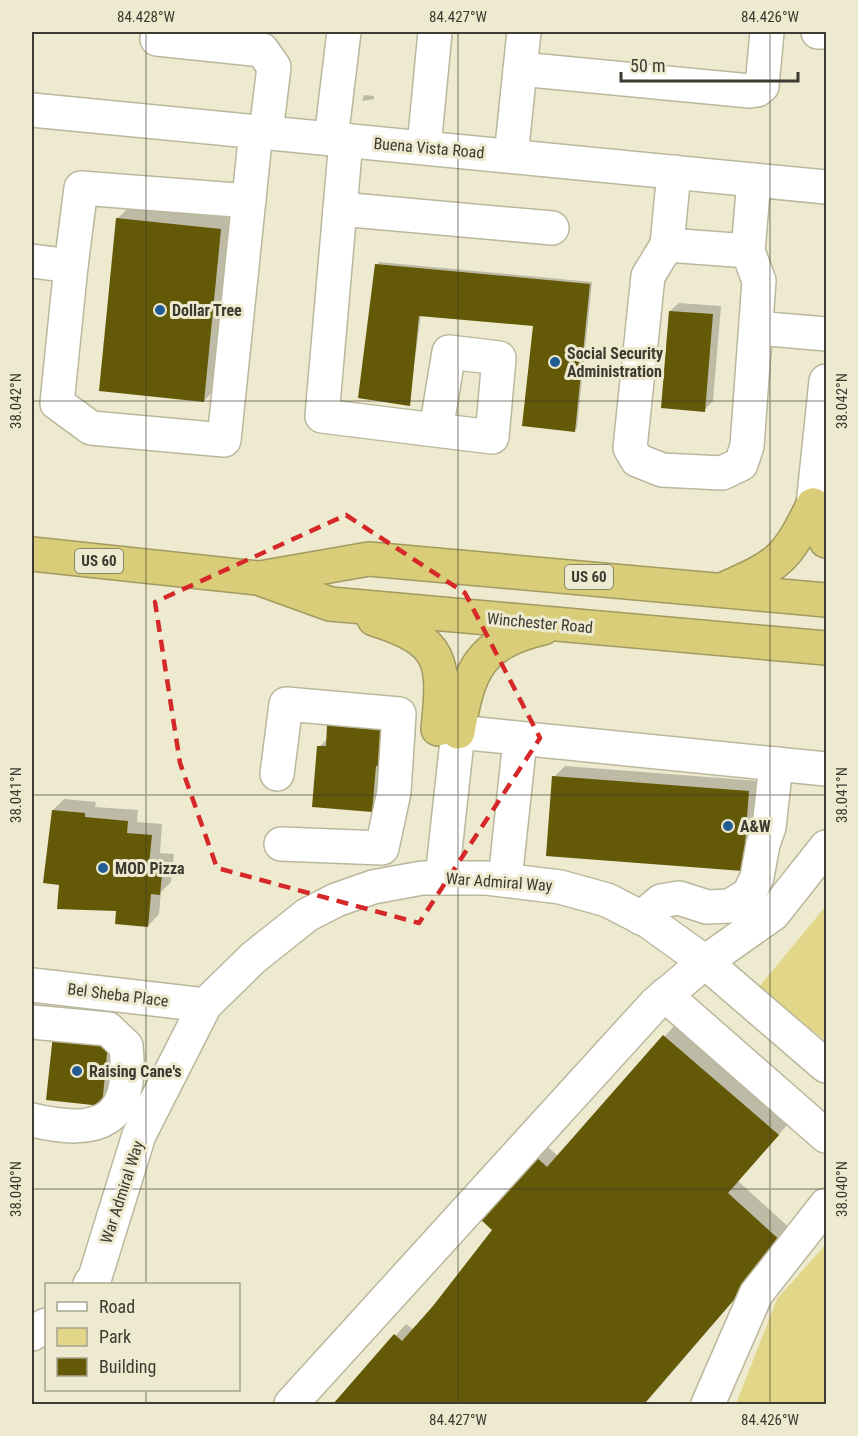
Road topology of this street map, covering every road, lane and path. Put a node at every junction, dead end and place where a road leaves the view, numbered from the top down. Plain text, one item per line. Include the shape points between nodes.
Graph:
1 (344, 32) edge
2 (435, 32) edge
3 (524, 32) edge
4 (767, 32) edge
5 (818, 32) edge
6 (826, 32) edge
7 (157, 39) dead end
8 (520, 69) junction
9 (32, 110) edge
10 (261, 132) junction
11 (339, 139) junction
12 (424, 147) junction
13 (511, 156) junction
14 (674, 172) junction
15 (754, 180) junction
16 (826, 187) edge
17 (249, 201) junction
18 (340, 208) junction
19 (552, 228) dead end
20 (667, 245) junction
21 (748, 251) junction
22 (32, 261) edge
23 (71, 266) junction
24 (756, 328) junction
25 (826, 334) edge
26 (826, 381) edge
27 (436, 430) dead end
28 (813, 505) junction
29 (826, 541) edge
30 (32, 554) edge
31 (258, 578) junction
32 (719, 591) junction
33 (826, 600) edge
34 (330, 604) junction
35 (559, 624) junction
36 (826, 648) edge
37 (448, 731) junction
38 (520, 740) junction
39 (776, 764) junction
40 (826, 770) edge
41 (277, 774) dead end
42 (281, 844) dead end
43 (826, 847) edge
44 (432, 878) junction
45 (505, 880) junction
46 (641, 918) junction
47 (705, 962) junction
48 (32, 985) edge
49 (665, 995) junction
50 (205, 1005) junction
51 (32, 1022) edge
52 (826, 1066) edge
53 (32, 1120) edge
54 (826, 1136) edge
55 (826, 1205) edge
56 (91, 1283) edge
57 (45, 1326) edge
58 (32, 1334) edge
59 (291, 1404) edge
60 (708, 1404) edge

1 - 11 street
2 - 12 street
3 - 8 street
4 - 8 street via 762,86 750,92
5 - 6 street
7 - 10 street via 262,50 274,67
8 - 13 street
9 - 10 street, Buena Vista Road
10 - 11 street, Buena Vista Road
10 - 17 street
11 - 12 street, Buena Vista Road
11 - 18 street
12 - 13 street, Buena Vista Road
13 - 14 street, Buena Vista Road
14 - 15 street, Buena Vista Road
14 - 20 street
15 - 16 street, Buena Vista Road
15 - 21 street
17 - 23 street via 81,188
17 - 23 street via 224,440 91,428 57,403
18 - 19 street
18 - 27 street via 322,416
20 - 21 street
20 - 24 street via 648,276 630,448 637,460 662,470 723,473 741,464 747,446
21 - 24 street via 759,281
22 - 23 street
24 - 25 street
26 - 28 street
28 - 29 highway
28 - 32 highway via 793,546 766,570
30 - 31 highway, Winchester Road / US 60
31 - 32 highway, Winchester Road / US 60 via 369,559
31 - 34 highway, Winchester Road / US 60
32 - 33 highway, Winchester Road / US 60
34 - 35 highway, Winchester Road / US 60
34 - 37 highway via 404,628 423,640 435,655 442,680
35 - 36 highway, Winchester Road / US 60
35 - 37 highway via 520,633 500,643 479,662
37 - 38 street
37 - 44 street
38 - 39 street
38 - 45 street
39 - 40 street
39 - 46 street via 769,827 749,894 730,906 707,907 679,898 661,901
41 - 42 street via 286,704 399,714 394,792 382,848
43 - 47 street via 773,914
44 - 45 street, War Admiral Way
44 - 50 street, War Admiral Way via 373,887 308,915 253,958
45 - 46 street, War Admiral Way via 560,887 608,900
46 - 47 street, War Admiral Way
47 - 49 street
47 - 52 street, War Admiral Way
48 - 50 street, Bel Sheba Place
49 - 54 street
49 - 59 street
50 - 56 street, War Admiral Way via 139,1135
51 - 53 street via 108,1029 126,1046 128,1062 122,1102 110,1118 95,1124 69,1125
55 - 60 street via 756,1294
57 - 58 street

